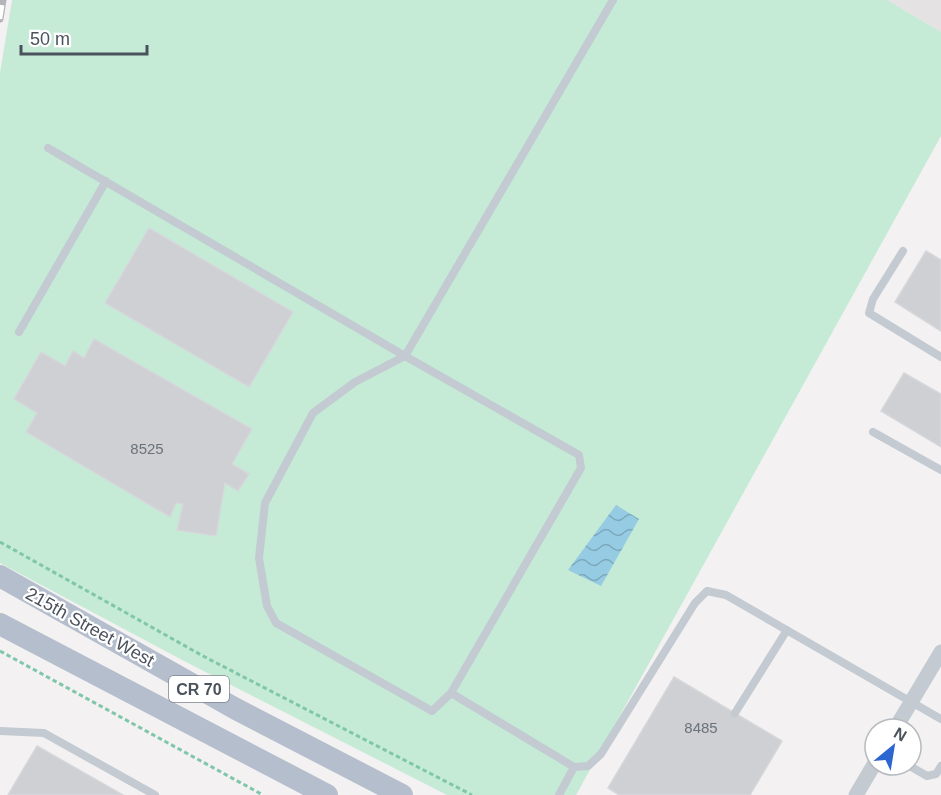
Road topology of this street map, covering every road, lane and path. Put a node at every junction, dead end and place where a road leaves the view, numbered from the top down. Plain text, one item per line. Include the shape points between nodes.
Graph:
1 (613, 0) edge
2 (48, 148) dead end
3 (106, 181) junction
4 (903, 251) dead end
5 (19, 332) dead end
6 (405, 356) junction
7 (941, 357) edge
8 (873, 432) dead end
9 (941, 470) edge
10 (0, 542) edge
11 (0, 576) edge
12 (0, 624) edge
13 (787, 630) junction
14 (0, 651) edge
15 (941, 652) edge
16 (451, 693) junction
17 (911, 702) junction
18 (735, 713) dead end
19 (902, 717) edge
20 (941, 719) edge
21 (0, 731) edge
22 (941, 766) edge
23 (574, 767) junction
24 (923, 774) edge
25 (867, 777) edge
26 (155, 795) edge
27 (263, 795) edge
28 (327, 795) edge
29 (402, 795) edge
30 (471, 795) edge
31 (561, 795) edge
32 (856, 795) edge

1 - 6 lane
2 - 3 lane
3 - 5 lane
3 - 6 lane
4 - 7 lane via 873,299 869,313
6 - 16 lane via 579,455 582,468
6 - 16 lane via 355,382 313,412 265,503 260,558 267,606 276,623 432,711
8 - 9 lane
10 - 30 path via 203,656
11 - 29 main road, 215th Street West / CR 70 via 236,709
12 - 28 main road, 215th Street West / CR 70
13 - 17 lane
13 - 18 lane
13 - 23 lane via 726,595 707,591 695,603 601,754 588,766
14 - 27 path
15 - 17 street
16 - 23 lane
17 - 19 street
17 - 20 lane
21 - 26 lane via 44,733
22 - 24 lane via 936,774
23 - 31 lane
25 - 32 street

